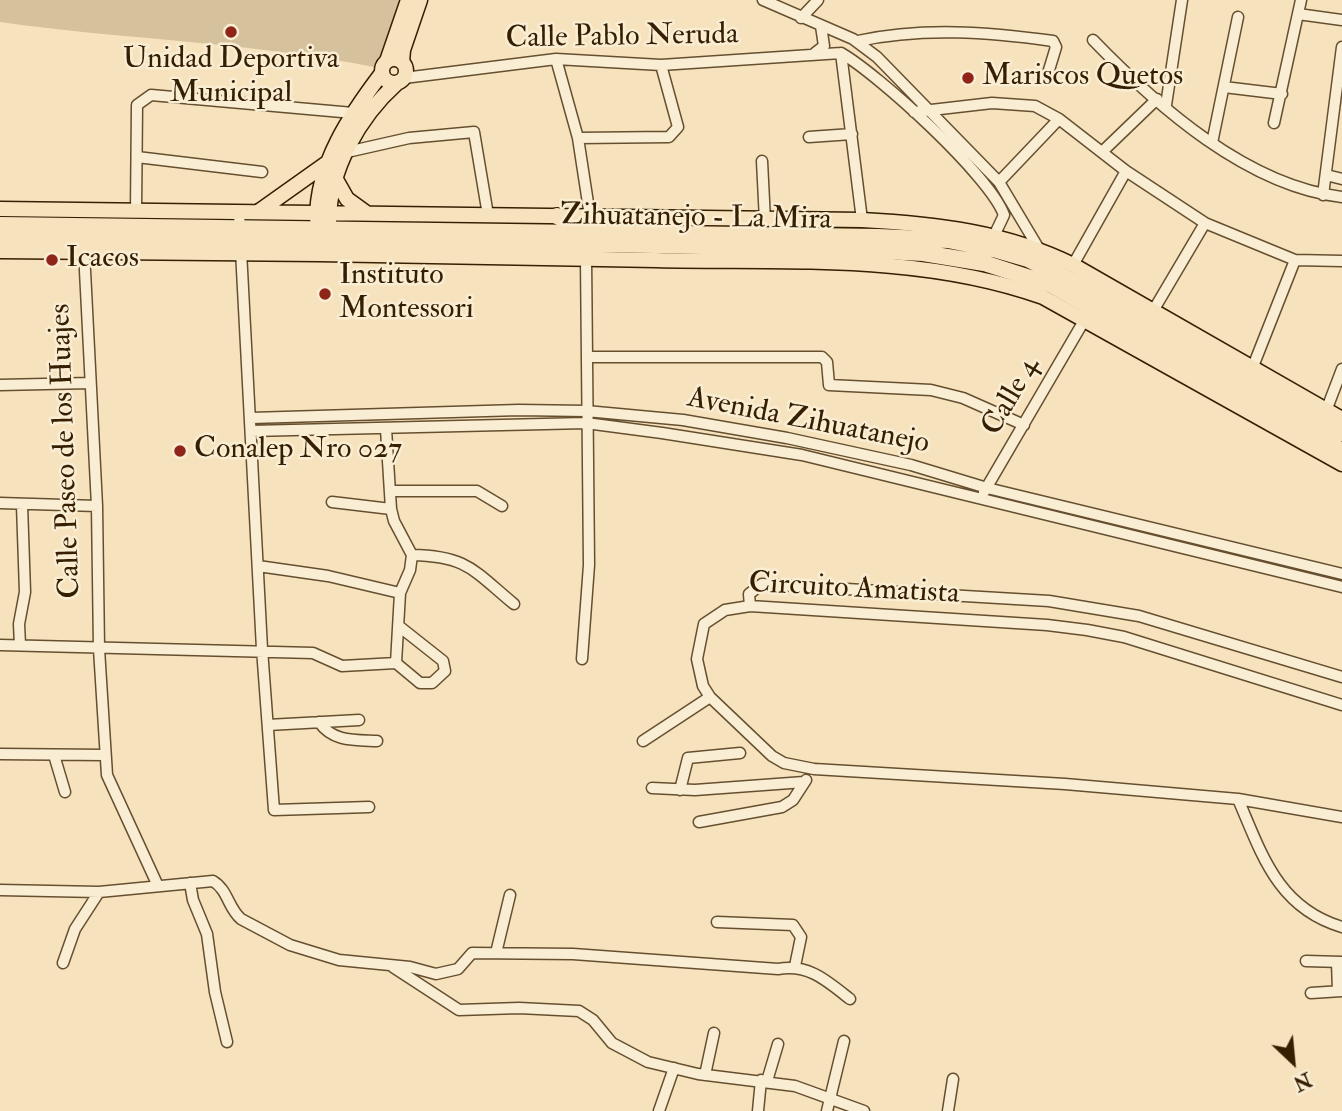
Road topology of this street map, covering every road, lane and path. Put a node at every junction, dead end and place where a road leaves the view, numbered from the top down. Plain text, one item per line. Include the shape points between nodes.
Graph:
1 (408, 0) edge
2 (421, 0) edge
3 (763, 0) edge
4 (818, 0) edge
5 (1182, 0) edge
6 (1301, 0) edge
7 (1298, 14) junction
8 (1238, 17) dead end
9 (801, 18) junction
10 (1342, 20) edge
11 (821, 26) junction
12 (1093, 40) dead end
13 (858, 41) junction
14 (1342, 47) edge
15 (841, 53) junction
16 (809, 55) junction
17 (556, 59) junction
18 (391, 65) junction
19 (661, 65) junction
20 (1049, 70) dead end
21 (401, 81) junction
22 (1224, 87) junction
23 (1282, 94) junction
24 (1161, 102) junction
25 (1339, 102) edge
26 (930, 111) junction
27 (914, 112) junction
28 (353, 113) junction
29 (1059, 119) junction
30 (1274, 123) dead end
31 (852, 134) junction
32 (809, 137) dead end
33 (578, 138) junction
34 (1212, 143) junction
35 (1103, 151) junction
36 (347, 152) junction
37 (137, 157) junction
38 (762, 161) dead end
39 (331, 169) junction
40 (1126, 171) junction
41 (261, 172) dead end
42 (1326, 175) junction
43 (1342, 179) edge
44 (999, 182) junction
45 (1323, 195) junction
46 (1342, 197) edge
47 (0, 209) edge
48 (136, 211) junction
49 (257, 212) junction
50 (239, 213) junction
51 (367, 213) junction
52 (488, 215) junction
53 (557, 216) junction
54 (590, 216) junction
55 (862, 220) junction
56 (765, 221) junction
57 (1205, 223) junction
58 (0, 225) edge
59 (602, 234) junction
60 (323, 235) junction
61 (994, 236) junction
62 (0, 239) edge
63 (239, 242) junction
64 (146, 247) junction
65 (1039, 248) junction
66 (0, 251) edge
67 (84, 251) junction
68 (586, 258) junction
69 (1295, 260) junction
70 (1342, 261) edge
71 (1073, 265) junction
72 (1153, 311) junction
73 (1085, 319) junction
74 (588, 357) junction
75 (1252, 369) junction
76 (1342, 369) edge
77 (1195, 377) junction
78 (90, 383) junction
79 (0, 385) edge
80 (1326, 411) junction
81 (586, 417) junction
82 (251, 418) junction
83 (1342, 419) edge
84 (1024, 425) junction
85 (386, 429) junction
86 (251, 431) junction
87 (1342, 433) edge
88 (1342, 451) edge
89 (1342, 464) edge
90 (987, 488) junction
91 (390, 491) junction
92 (980, 499) junction
93 (332, 502) dead end
94 (0, 503) edge
95 (22, 505) junction
96 (97, 506) junction
97 (502, 506) dead end
98 (391, 509) junction
99 (412, 555) junction
100 (258, 566) junction
101 (1342, 574) edge
102 (1342, 587) edge
103 (400, 593) junction
104 (1049, 601) junction
105 (514, 604) dead end
106 (750, 606) junction
107 (1046, 625) junction
108 (400, 627) junction
109 (0, 645) edge
110 (20, 645) junction
111 (99, 649) junction
112 (262, 649) junction
113 (582, 659) dead end
114 (397, 663) junction
115 (1342, 677) edge
116 (710, 697) junction
117 (1342, 705) edge
118 (359, 720) dead end
119 (319, 722) junction
120 (268, 725) junction
121 (377, 741) dead end
122 (643, 741) dead end
123 (740, 753) dead end
124 (0, 754) edge
125 (105, 754) junction
126 (54, 755) junction
127 (814, 769) junction
128 (804, 782) junction
129 (652, 788) dead end
130 (680, 790) junction
131 (65, 792) dead end
132 (1238, 799) junction
133 (369, 807) dead end
134 (1342, 818) edge
135 (699, 821) dead end
136 (190, 883) junction
137 (158, 886) junction
138 (0, 890) edge
139 (100, 892) junction
140 (510, 895) dead end
141 (718, 922) dead end
142 (1342, 927) edge
143 (496, 953) junction
144 (1306, 961) dead end
145 (1339, 962) edge
146 (63, 963) dead end
147 (391, 965) junction
148 (795, 966) junction
149 (1340, 991) edge
150 (1311, 993) dead end
151 (850, 999) dead end
152 (714, 1033) dead end
153 (844, 1041) dead end
154 (227, 1042) dead end
155 (778, 1044) dead end
156 (674, 1068) junction
157 (705, 1075) junction
158 (953, 1079) dead end
159 (764, 1081) junction
160 (831, 1097) junction
161 (659, 1111) edge
162 (758, 1111) edge
163 (827, 1111) edge
164 (864, 1111) edge
165 (948, 1111) edge

1 - 18 main road
2 - 18 main road via 403,50
3 - 9 street
4 - 9 street
5 - 24 street
6 - 7 street
7 - 10 street
7 - 23 street
8 - 22 street
9 - 11 street
11 - 13 street
11 - 16 street via 824,46
12 - 24 street via 1131,80
13 - 20 street via 967,31 1053,41 1056,47
13 - 26 street
14 - 25 street
15 - 16 street, Calle Pablo Neruda
15 - 27 street via 858,62
15 - 31 street
16 - 19 street, Calle Pablo Neruda
17 - 19 street, Calle Pablo Neruda
17 - 21 street, Calle Pablo Neruda
17 - 33 street
18 - 21 main road via 407,70
18 - 21 main road via 387,81
18 - 28 main road
19 - 33 street via 678,127 675,133 669,137
21 - 36 main road via 373,110
22 - 23 street
22 - 34 street
23 - 30 street
24 - 34 street
24 - 35 street
25 - 42 street
26 - 27 street
26 - 29 street via 1016,103 1035,106
26 - 44 street
27 - 61 street via 1001,205 1004,215
28 - 37 street via 150,95 137,105
28 - 39 main road
29 - 35 street
29 - 44 street
31 - 32 street
31 - 55 street
33 - 54 street
34 - 45 street
35 - 40 street
36 - 39 main road
36 - 52 street via 409,138 474,132
37 - 41 street
37 - 48 street
38 - 56 street
39 - 49 main road
39 - 51 main road via 346,199
39 - 60 main road
40 - 57 street
40 - 71 street
42 - 43 street
42 - 45 street
44 - 65 street
45 - 46 street
47 - 48 main road
48 - 50 main road
49 - 50 main road
49 - 60 main road
50 - 63 street
51 - 52 main road
51 - 60 main road
52 - 53 main road
53 - 54 main road
53 - 59 highway
54 - 56 main road
55 - 56 main road
55 - 61 main road via 918,223
57 - 69 street
57 - 72 street
58 - 63 highway, Zihuatanejo - La Mira
59 - 60 highway, Zihuatanejo - La Mira
59 - 87 highway, Zihuatanejo - La Mira via 878,237 948,240 997,250 1028,259 1078,284
60 - 63 highway, Zihuatanejo - La Mira
60 - 68 main road
60 - 77 highway, Zihuatanejo - La Mira via 923,253 984,262 1052,285
61 - 65 main road
62 - 64 highway, Zihuatanejo - La Mira
63 - 64 highway, Zihuatanejo - La Mira
63 - 82 street
64 - 67 main road
65 - 71 main road
66 - 67 main road
67 - 78 street, Calle Paseo de los Huajes
68 - 73 main road via 935,269 1003,283
68 - 74 street
69 - 70 street
69 - 75 street
71 - 72 main road
72 - 75 main road
73 - 77 main road
73 - 84 street, Calle 4
74 - 81 street
74 - 84 street via 825,359 829,386 931,390 963,398
75 - 80 main road
76 - 80 street
77 - 88 highway, Zihuatanejo - La Mira
77 - 89 main road
78 - 79 street
78 - 96 street, Calle Paseo de los Huajes
80 - 83 main road
81 - 82 street, Avenida Zihuatanejo
81 - 85 street, Avenida Zihuatanejo
81 - 90 street, Avenida Zihuatanejo via 683,420 787,438 911,465
81 - 92 street, Avenida Zihuatanejo via 802,455
81 - 113 street via 589,565
82 - 86 street
84 - 90 street, Calle 4
85 - 86 street, Avenida Zihuatanejo
85 - 91 street
86 - 100 street
90 - 92 street, Calle 4
90 - 101 street, Avenida Zihuatanejo
91 - 97 street via 477,491
91 - 98 street
92 - 102 street, Avenida Zihuatanejo
93 - 98 street
94 - 95 street
95 - 96 street
95 - 110 street via 25,566
96 - 111 street, Calle Paseo de los Huajes
98 - 99 street
99 - 103 street
99 - 105 street via 448,556 465,564
100 - 103 street via 319,574
100 - 112 street
103 - 108 street
104 - 106 street via 762,584 749,594
104 - 107 street
104 - 115 street via 1139,616
106 - 107 street, Circuito Amatista
106 - 116 street, Circuito Amatista via 725,610 704,624 697,659
107 - 117 street, Circuito Amatista via 1124,637
108 - 114 street
108 - 114 street via 446,665 427,685
109 - 110 street
110 - 111 street
111 - 112 street
111 - 125 street, Calle Paseo de los Huajes
112 - 114 street via 313,653 342,666
112 - 120 street
116 - 122 street
116 - 127 street, Circuito Amatista via 772,756
118 - 119 street
119 - 120 street
119 - 121 street via 327,734
120 - 133 street via 274,810
123 - 130 street via 688,758
124 - 126 street
125 - 126 street
125 - 137 street, Calle Paseo de los Huajes via 115,797
126 - 131 street
127 - 128 street
127 - 132 street, Circuito Amatista via 1065,783
128 - 130 street
128 - 135 street via 788,804 768,812
129 - 130 street
132 - 134 street, Circuito Amatista
132 - 142 street via 1269,869 1284,890 1300,908
136 - 137 street
136 - 147 street via 213,881 222,886 234,914 290,945 339,960
136 - 154 street via 207,934
137 - 139 street
138 - 139 street
139 - 146 street via 71,936
140 - 143 street
141 - 148 street via 793,925 801,937
143 - 147 street via 472,953 458,969 436,974
143 - 148 street via 778,969
144 - 145 street
145 - 149 street
147 - 156 street via 459,1010 579,1012 624,1051
148 - 151 street via 813,971
149 - 150 street
152 - 157 street
153 - 160 street
155 - 159 street
156 - 157 street
156 - 161 street
157 - 159 street
158 - 165 street
159 - 160 street
159 - 162 street
160 - 163 street
160 - 164 street

